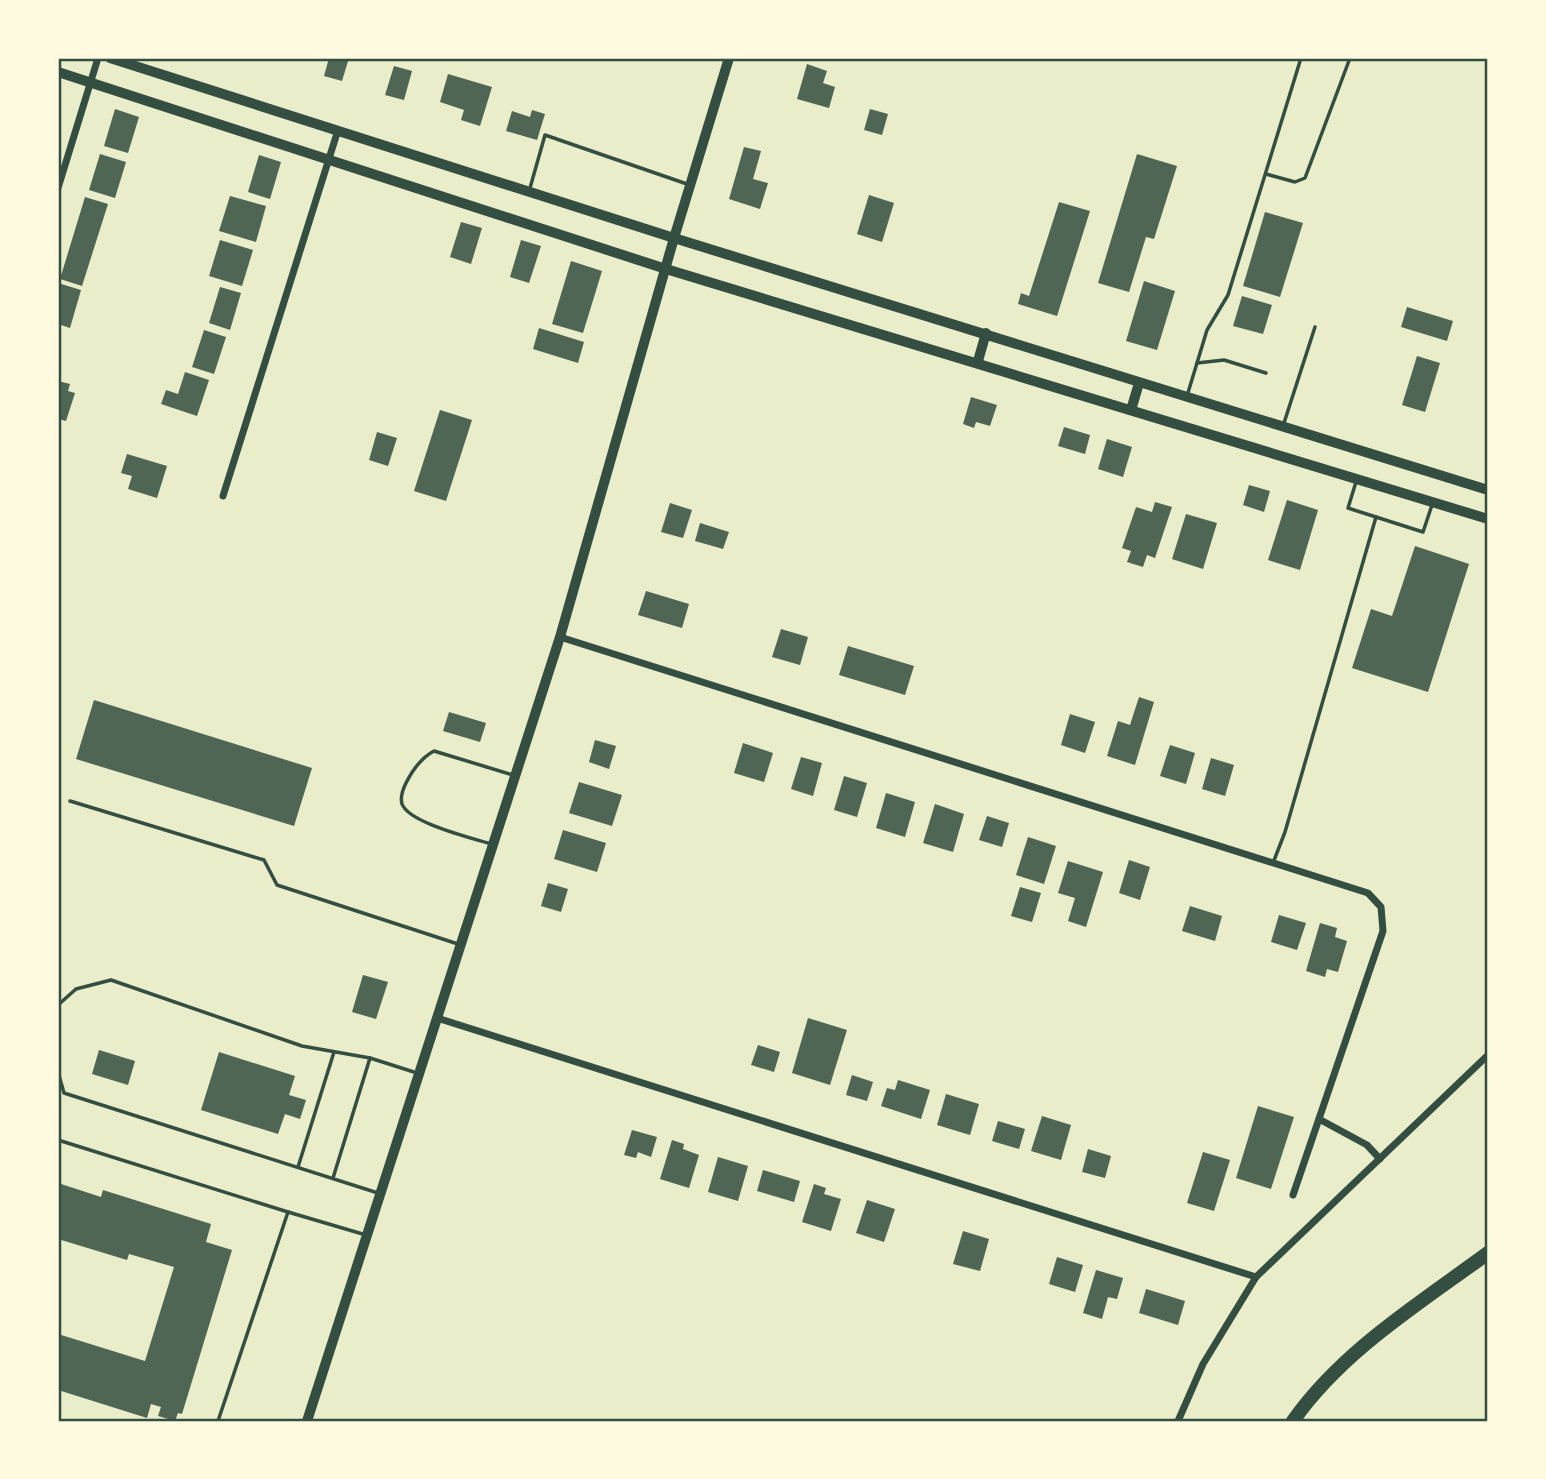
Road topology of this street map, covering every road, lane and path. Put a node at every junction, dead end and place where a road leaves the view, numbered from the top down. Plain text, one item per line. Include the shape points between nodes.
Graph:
1 (98, 58) edge
2 (110, 58) edge
3 (729, 58) edge
4 (1301, 58) edge
5 (1350, 58) edge
6 (58, 72) edge
7 (91, 83) junction
8 (338, 130) junction
9 (328, 159) junction
10 (1266, 174) junction
11 (690, 185) junction
12 (58, 188) edge
13 (530, 190) junction
14 (674, 238) junction
15 (666, 269) junction
16 (1315, 327) dead end
17 (986, 333) junction
18 (978, 361) junction
19 (1197, 363) junction
20 (1266, 373) dead end
21 (1139, 383) junction
22 (1187, 398) junction
23 (1131, 410) junction
24 (1282, 428) junction
25 (1357, 480) junction
26 (1488, 490) edge
27 (223, 496) dead end
28 (1433, 502) junction
29 (1376, 517) junction
30 (1488, 519) edge
31 (559, 638) junction
32 (515, 776) junction
33 (70, 801) dead end
34 (493, 845) junction
35 (1273, 863) junction
36 (461, 945) junction
37 (58, 1005) edge
38 (437, 1018) junction
39 (334, 1052) junction
40 (1488, 1055) edge
41 (370, 1058) junction
42 (58, 1072) edge
43 (419, 1073) junction
44 (1319, 1119) junction
45 (58, 1140) edge
46 (1380, 1159) junction
47 (298, 1167) junction
48 (333, 1178) junction
49 (380, 1194) junction
50 (1293, 1195) dead end
51 (288, 1212) junction
52 (367, 1235) junction
53 (1488, 1253) edge
54 (1256, 1277) junction
55 (218, 1421) edge
56 (307, 1421) edge
57 (1178, 1421) edge
58 (1293, 1421) edge

1 - 7 street
2 - 8 main road
3 - 11 main road
4 - 10 lane
5 - 10 lane via 1305,178 1296,182
6 - 7 main road
7 - 9 main road
7 - 12 street
8 - 9 street
8 - 13 main road
9 - 15 main road
9 - 27 street
10 - 19 lane via 1228,295 1207,330
11 - 13 lane via 545,135
11 - 14 main road
13 - 14 main road
14 - 15 main road
14 - 17 main road
15 - 18 main road
15 - 31 main road
16 - 24 lane
17 - 18 main road
17 - 21 main road
18 - 23 main road
19 - 20 lane via 1224,360
19 - 22 lane
21 - 22 main road
21 - 23 main road
22 - 24 main road
23 - 25 main road
24 - 26 main road
25 - 28 main road
25 - 29 lane via 1348,508
28 - 29 lane via 1423,532
28 - 30 main road
29 - 35 lane
31 - 32 main road
31 - 35 street
32 - 34 main road
32 - 34 lane via 434,751 424,756 402,792 402,805 437,828
33 - 36 lane via 264,860 277,885
34 - 36 main road
35 - 44 street via 1368,893 1381,908 1383,931
36 - 38 main road
37 - 39 lane via 76,989 111,979
38 - 43 main road
38 - 54 street
39 - 41 lane
39 - 47 lane
40 - 46 street
41 - 43 lane
41 - 48 lane
42 - 47 lane via 64,1093
43 - 49 main road
44 - 46 street via 1367,1146
44 - 50 street
45 - 51 lane
46 - 54 street
47 - 48 lane
48 - 49 lane
49 - 52 main road
51 - 52 lane
51 - 55 lane
52 - 56 main road
53 - 58 highway via 1338,1368
54 - 57 street via 1203,1364

